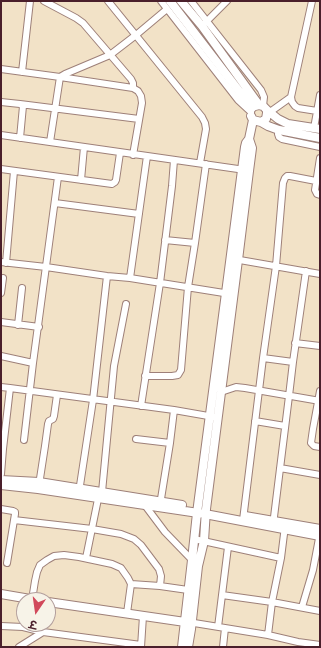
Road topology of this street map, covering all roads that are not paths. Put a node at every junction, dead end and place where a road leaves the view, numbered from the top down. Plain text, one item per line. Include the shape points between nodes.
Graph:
1 (30, 1) edge
2 (44, 1) edge
3 (108, 1) edge
4 (161, 1) edge
5 (181, 1) edge
6 (191, 1) edge
7 (227, 1) edge
8 (312, 1) edge
9 (168, 5) edge
10 (205, 24) junction
11 (136, 34) junction
12 (110, 55) junction
13 (1, 70) edge
14 (22, 72) junction
15 (60, 77) junction
16 (133, 88) junction
17 (320, 95) edge
18 (291, 97) junction
19 (1, 102) edge
20 (20, 104) junction
21 (55, 109) junction
22 (317, 111) junction
23 (260, 113) junction
24 (139, 119) junction
25 (317, 129) edge
26 (279, 130) junction
27 (1, 135) edge
28 (250, 136) junction
29 (20, 138) junction
30 (320, 138) edge
31 (50, 142) junction
32 (84, 147) junction
33 (320, 147) edge
34 (120, 153) junction
35 (133, 154) junction
36 (147, 156) junction
37 (320, 158) edge
38 (174, 160) junction
39 (203, 164) junction
40 (1, 169) edge
41 (246, 170) junction
42 (14, 171) junction
43 (58, 177) junction
44 (81, 180) junction
45 (316, 181) junction
46 (320, 195) edge
47 (55, 203) junction
48 (139, 214) junction
49 (165, 240) junction
50 (195, 244) junction
51 (235, 259) junction
52 (4, 262) edge
53 (276, 266) junction
54 (46, 267) junction
55 (306, 271) junction
56 (320, 274) edge
57 (107, 276) junction
58 (3, 278) dead end
59 (130, 278) junction
60 (160, 283) junction
61 (188, 287) junction
62 (22, 288) dead end
63 (1, 293) edge
64 (230, 294) junction
65 (126, 304) dead end
66 (1, 322) edge
67 (18, 325) junction
68 (39, 327) junction
69 (295, 343) junction
70 (320, 346) edge
71 (1, 356) edge
72 (263, 358) junction
73 (293, 362) junction
74 (33, 363) junction
75 (145, 376) junction
76 (1, 387) edge
77 (10, 388) junction
78 (259, 390) junction
79 (31, 391) junction
80 (320, 391) edge
81 (221, 392) junction
82 (57, 395) junction
83 (290, 396) junction
84 (93, 400) junction
85 (319, 401) edge
86 (110, 402) junction
87 (141, 406) junction
88 (174, 410) junction
89 (214, 417) junction
90 (255, 421) junction
91 (285, 426) junction
92 (312, 429) junction
93 (320, 431) edge
94 (136, 439) dead end
95 (24, 440) dead end
96 (170, 443) junction
97 (320, 447) edge
98 (280, 468) junction
99 (1, 474) edge
100 (320, 475) edge
101 (1, 480) edge
102 (1, 485) edge
103 (39, 485) junction
104 (79, 492) junction
105 (100, 495) junction
106 (140, 498) junction
107 (160, 504) junction
108 (145, 505) junction
109 (1, 509) edge
110 (201, 511) junction
111 (243, 518) junction
112 (14, 520) junction
113 (273, 524) junction
114 (285, 526) junction
115 (92, 529) junction
116 (320, 532) edge
117 (194, 539) junction
118 (204, 541) junction
119 (228, 547) junction
120 (86, 558) junction
121 (281, 558) junction
122 (7, 563) dead end
123 (196, 563) junction
124 (313, 570) junction
125 (320, 572) edge
126 (131, 584) junction
127 (160, 586) junction
128 (188, 590) junction
129 (33, 592) edge
130 (1, 594) edge
131 (222, 595) junction
132 (16, 597) edge
133 (272, 602) junction
134 (56, 603) edge
135 (302, 607) junction
136 (320, 610) edge
137 (127, 613) junction
138 (143, 616) junction
139 (188, 622) junction
140 (1, 626) edge
141 (16, 627) edge
142 (218, 627) junction
143 (225, 628) junction
144 (43, 632) joint
145 (268, 635) junction
146 (297, 645) edge
147 (320, 645) edge
148 (141, 646) edge
149 (20, 647) edge
150 (182, 647) edge
151 (188, 647) edge
152 (223, 647) edge

1 - 14 street
2 - 12 street via 83,23
3 - 11 street
4 - 9 street
5 - 10 street
6 - 10 street
7 - 10 street
8 - 18 street
9 - 11 street
9 - 23 street
10 - 23 street
11 - 12 street
11 - 39 street via 205,122
12 - 15 street
12 - 16 street via 131,79
13 - 14 street
14 - 15 street
15 - 16 street
15 - 21 street
16 - 24 street via 142,96
17 - 22 street
18 - 22 street via 298,108
18 - 23 street
19 - 20 street
20 - 21 street
20 - 29 street via 23,109
21 - 24 street
21 - 31 street
22 - 25 street
23 - 25 street via 288,124
23 - 26 street
23 - 28 street
23 - 28 street via 258,128
24 - 35 street
26 - 30 street
26 - 33 street via 278,134 282,139
27 - 29 street
28 - 41 street via 245,145
29 - 31 street
31 - 32 street
32 - 34 street
32 - 44 street
34 - 35 street
34 - 44 street via 115,182 109,184
35 - 36 street
36 - 38 street
36 - 48 street
37 - 45 street
38 - 39 street
38 - 49 street
39 - 41 street
39 - 50 street
40 - 42 street
41 - 51 street
42 - 43 street
42 - 52 street
43 - 44 street
43 - 47 street
45 - 46 street via 315,190
45 - 53 street via 290,176 285,178
47 - 48 street
47 - 54 street
48 - 59 street
49 - 50 street
49 - 60 street
50 - 61 street
51 - 53 street
51 - 64 street
52 - 54 street
53 - 55 street
53 - 72 street
54 - 57 street
54 - 68 street
55 - 56 street
55 - 69 street
57 - 59 street
57 - 84 street
58 - 63 street
59 - 60 street
60 - 61 street
60 - 75 street
61 - 64 street
61 - 75 street via 181,370 178,375
62 - 67 street
64 - 81 street
64 - 89 street
65 - 86 street
66 - 67 street
67 - 68 street
68 - 74 street
69 - 70 street
69 - 73 street
71 - 74 street
72 - 73 street
72 - 78 street
73 - 83 street
74 - 79 street
75 - 87 street
76 - 77 street
77 - 79 street
77 - 99 street
78 - 81 street via 236,387
78 - 83 street
78 - 90 street
79 - 82 street
79 - 95 street
80 - 85 street
81 - 89 street
82 - 84 street
82 - 103 street via 54,416 48,424
83 - 85 street
83 - 91 street
84 - 86 street
84 - 104 street
85 - 92 street
86 - 87 street
86 - 105 street
87 - 88 street
88 - 89 street
88 - 96 street
89 - 110 street
90 - 91 street
90 - 111 street
91 - 98 street
92 - 93 street
92 - 97 street via 311,443
94 - 96 street
96 - 107 street
98 - 100 street
98 - 113 street
101 - 103 street
102 - 103 street
103 - 104 street
104 - 105 street
105 - 106 street
105 - 108 street
105 - 115 street
106 - 107 street
106 - 108 street
107 - 108 street
107 - 110 street
108 - 123 street via 166,532
109 - 112 street via 13,510
110 - 111 street
110 - 117 street
110 - 118 street
111 - 113 street
112 - 115 street
112 - 122 street
113 - 114 street
114 - 116 street
114 - 121 street
115 - 120 street
115 - 127 street via 125,535 137,541 159,569 162,578
116 - 124 street
117 - 118 street
117 - 123 street
118 - 119 street
118 - 123 street
119 - 121 street
119 - 131 street
120 - 126 street via 121,568
120 - 129 street via 58,555 47,560 38,568
121 - 133 street
123 - 128 street
123 - 139 street
124 - 125 street
124 - 135 street
126 - 127 street
126 - 137 street
127 - 128 street
128 - 139 street
130 - 132 street
131 - 133 street
131 - 142 street
133 - 135 street
133 - 145 street
134 - 137 street
135 - 136 street
137 - 138 street
138 - 139 street
138 - 148 street
139 - 142 street
139 - 150 street
139 - 151 street
140 - 141 street
142 - 143 street
143 - 145 street
143 - 152 street
144 - 148 street
144 - 149 street
145 - 146 street
146 - 147 street

